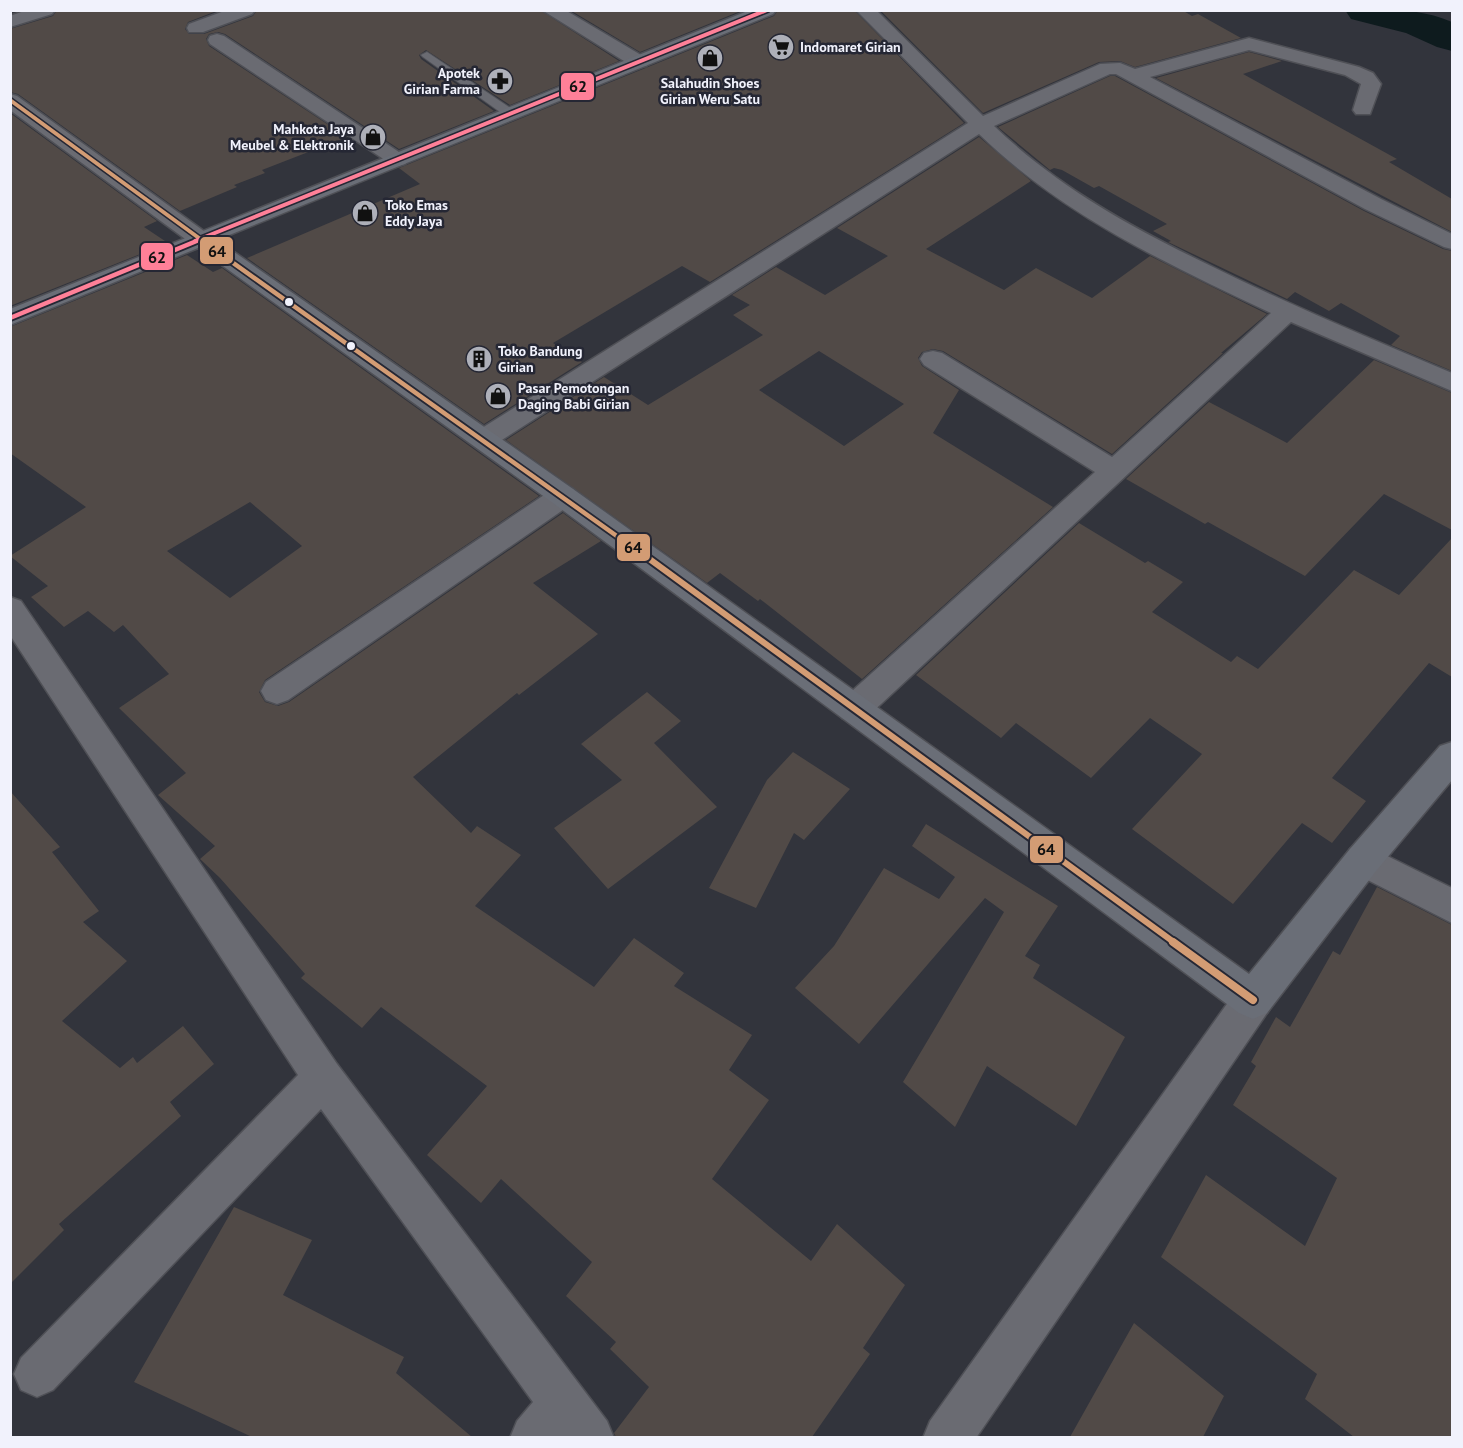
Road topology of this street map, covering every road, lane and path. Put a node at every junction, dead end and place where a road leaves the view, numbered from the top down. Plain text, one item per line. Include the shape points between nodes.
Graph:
1 (46, 10) edge
2 (246, 10) edge
3 (551, 10) edge
4 (767, 10) edge
5 (865, 10) edge
6 (10, 22) edge
7 (196, 28) dead end
8 (217, 40) dead end
9 (428, 55) dead end
10 (639, 62) junction
11 (1133, 76) junction
12 (10, 100) edge
13 (1363, 110) dead end
14 (511, 114) junction
15 (979, 124) junction
16 (398, 159) junction
17 (200, 239) junction
18 (1452, 242) edge
19 (1287, 312) junction
20 (10, 318) edge
21 (933, 359) dead end
22 (1452, 383) edge
23 (484, 439) junction
24 (1115, 471) junction
25 (563, 496) junction
26 (10, 609) edge
27 (277, 691) dead end
28 (854, 709) junction
29 (1452, 756) edge
30 (1363, 860) junction
31 (1452, 906) edge
32 (1253, 1000) junction
33 (323, 1078) junction
34 (37, 1374) dead end
35 (562, 1426) edge
36 (947, 1437) edge

1 - 6 street
2 - 7 street
3 - 10 street
4 - 10 highway
5 - 15 street
8 - 16 street
9 - 14 lane
10 - 14 highway
11 - 13 street via 1253,45 1366,77 1371,84
11 - 15 street via 1114,67 1097,71
11 - 18 street
12 - 17 street
14 - 16 highway
15 - 19 street via 1073,201
15 - 23 street
16 - 17 highway
17 - 20 highway
17 - 23 highway
19 - 22 street
19 - 24 street
21 - 24 street
23 - 25 highway
24 - 28 street
25 - 27 street
25 - 28 highway
26 - 33 street
28 - 32 highway
29 - 30 highway
30 - 31 street
30 - 32 highway
32 - 36 street
33 - 34 street
33 - 35 street

